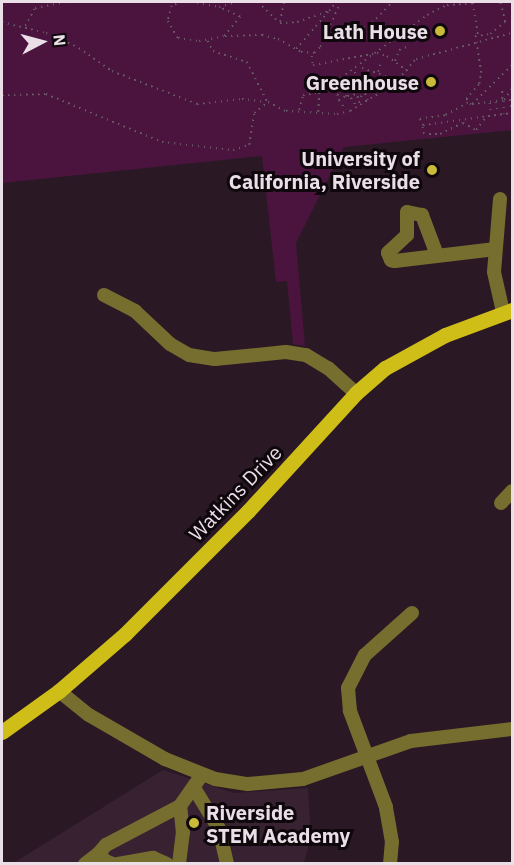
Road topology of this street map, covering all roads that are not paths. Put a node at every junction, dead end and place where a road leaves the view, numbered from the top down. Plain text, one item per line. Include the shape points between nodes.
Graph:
1 (500, 199) dead end
2 (495, 249) junction
3 (437, 255) dead end
4 (104, 295) dead end
5 (508, 311) edge
6 (356, 393) junction
7 (513, 491) edge
8 (501, 503) dead end
9 (412, 613) dead end
10 (59, 691) junction
11 (513, 729) edge
12 (2, 732) edge
13 (366, 755) junction
14 (202, 775) junction
15 (194, 788) junction
16 (180, 806) junction
17 (99, 853) junction
18 (85, 864) edge
19 (113, 864) edge
20 (118, 864) edge
21 (167, 864) edge
22 (179, 864) edge
23 (227, 864) edge
24 (390, 864) edge

1 - 2 street
2 - 3 street
2 - 5 street via 494,272
4 - 6 street via 135,310 170,344 189,355 208,359 286,352 306,355
5 - 6 main road, Watkins Drive via 407,354
6 - 10 main road, Watkins Drive via 198,563
7 - 8 street
9 - 13 street via 364,655 349,681 348,705
10 - 12 main road, Watkins Drive
10 - 14 street via 89,715 165,759
11 - 13 street via 411,741
13 - 14 street via 287,783 248,784
13 - 24 street via 386,807 392,842
14 - 15 street
15 - 16 street
15 - 23 street via 219,829
16 - 17 street via 106,845
16 - 22 street via 183,833
17 - 18 street
17 - 19 street
20 - 21 street via 153,858

